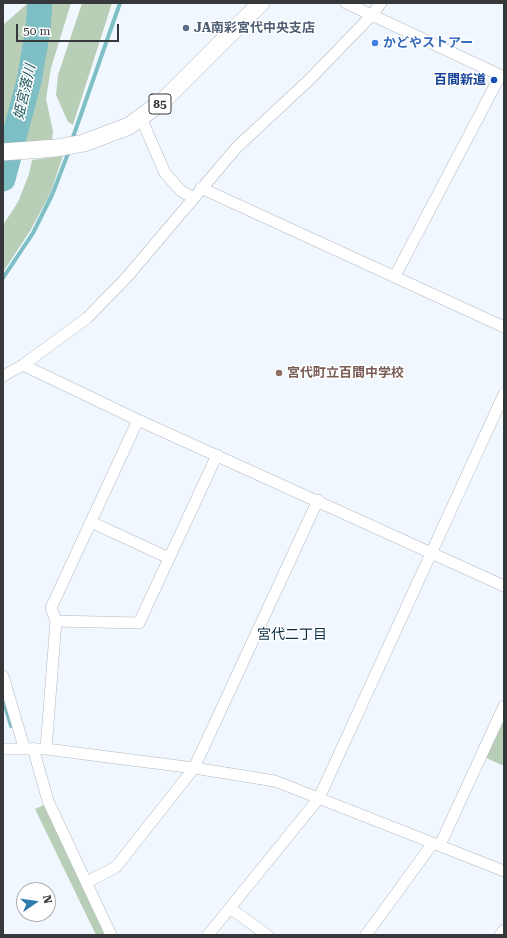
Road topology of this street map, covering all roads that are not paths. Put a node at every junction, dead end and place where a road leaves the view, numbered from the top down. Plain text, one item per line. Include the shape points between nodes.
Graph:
1 (261, 3) edge
2 (346, 3) edge
3 (381, 3) edge
4 (371, 16) junction
5 (502, 76) edge
6 (142, 118) junction
7 (3, 152) edge
8 (201, 188) junction
9 (193, 198) junction
10 (395, 276) junction
11 (504, 327) edge
12 (23, 365) junction
13 (3, 376) edge
14 (504, 394) edge
15 (138, 420) junction
16 (217, 455) junction
17 (318, 500) junction
18 (91, 522) junction
19 (431, 552) junction
20 (169, 558) junction
21 (504, 586) edge
22 (56, 621) junction
23 (3, 676) edge
24 (504, 706) edge
25 (28, 748) junction
26 (3, 749) edge
27 (46, 749) junction
28 (194, 768) junction
29 (319, 798) junction
30 (437, 844) junction
31 (504, 871) edge
32 (87, 882) junction
33 (230, 908) junction
34 (504, 930) edge
35 (111, 935) edge
36 (208, 935) edge
37 (267, 935) edge
38 (366, 935) edge
39 (500, 935) edge

1 - 6 main road, 85 via 163,101
2 - 4 street
3 - 4 street
4 - 5 street
4 - 8 street via 308,81 237,147
5 - 10 street
6 - 7 main road, 85 via 129,126 84,143
6 - 9 street via 165,173 181,191
8 - 9 street
8 - 10 street
9 - 12 street via 127,277 87,318
10 - 11 street
12 - 13 street
12 - 15 street
14 - 19 street
15 - 16 street
15 - 18 street
16 - 17 street
16 - 20 street
17 - 19 street
17 - 28 street
18 - 20 street
18 - 22 street via 51,608
19 - 21 street
19 - 29 street
20 - 22 street via 139,623
22 - 27 street
23 - 25 street
24 - 30 street
25 - 26 street
25 - 27 street
25 - 32 street via 48,801
27 - 28 street
28 - 29 street via 275,781
28 - 32 street via 116,867
29 - 30 street
29 - 33 street
30 - 31 street
30 - 38 street
32 - 35 street
33 - 36 street
33 - 37 street
34 - 39 street

